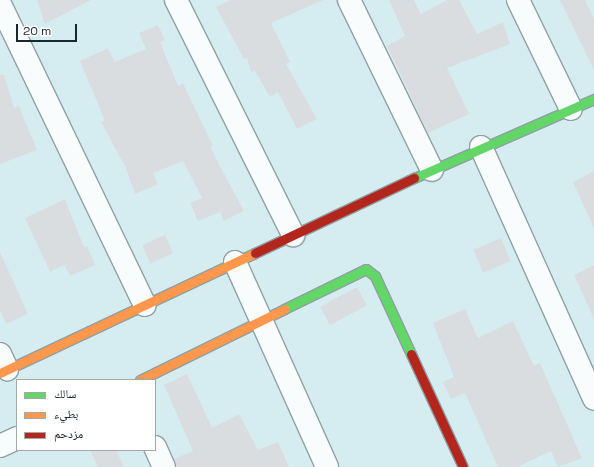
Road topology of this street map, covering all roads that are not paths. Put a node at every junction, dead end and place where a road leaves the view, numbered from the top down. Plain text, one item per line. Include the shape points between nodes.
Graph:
1 (176, 0) edge
2 (349, 0) edge
3 (518, 0) edge
4 (0, 4) edge
5 (594, 99) edge
6 (571, 109) junction
7 (481, 147) junction
8 (432, 170) junction
9 (293, 235) junction
10 (235, 262) junction
11 (145, 305) junction
12 (261, 320) junction
13 (2, 365) edge
14 (142, 379) edge
15 (594, 399) edge
16 (16, 438) edge
17 (0, 446) edge
18 (156, 450) edge
19 (164, 467) edge
20 (327, 467) edge
21 (463, 467) edge

1 - 9 street
2 - 8 street
3 - 6 street
4 - 11 street
5 - 6 main road
6 - 7 main road
7 - 8 main road
7 - 15 street
8 - 9 main road
9 - 10 main road
10 - 11 main road
10 - 12 street
11 - 13 main road
12 - 14 main road
12 - 20 street
12 - 21 main road via 366,269 371,270
16 - 17 street
18 - 19 street

